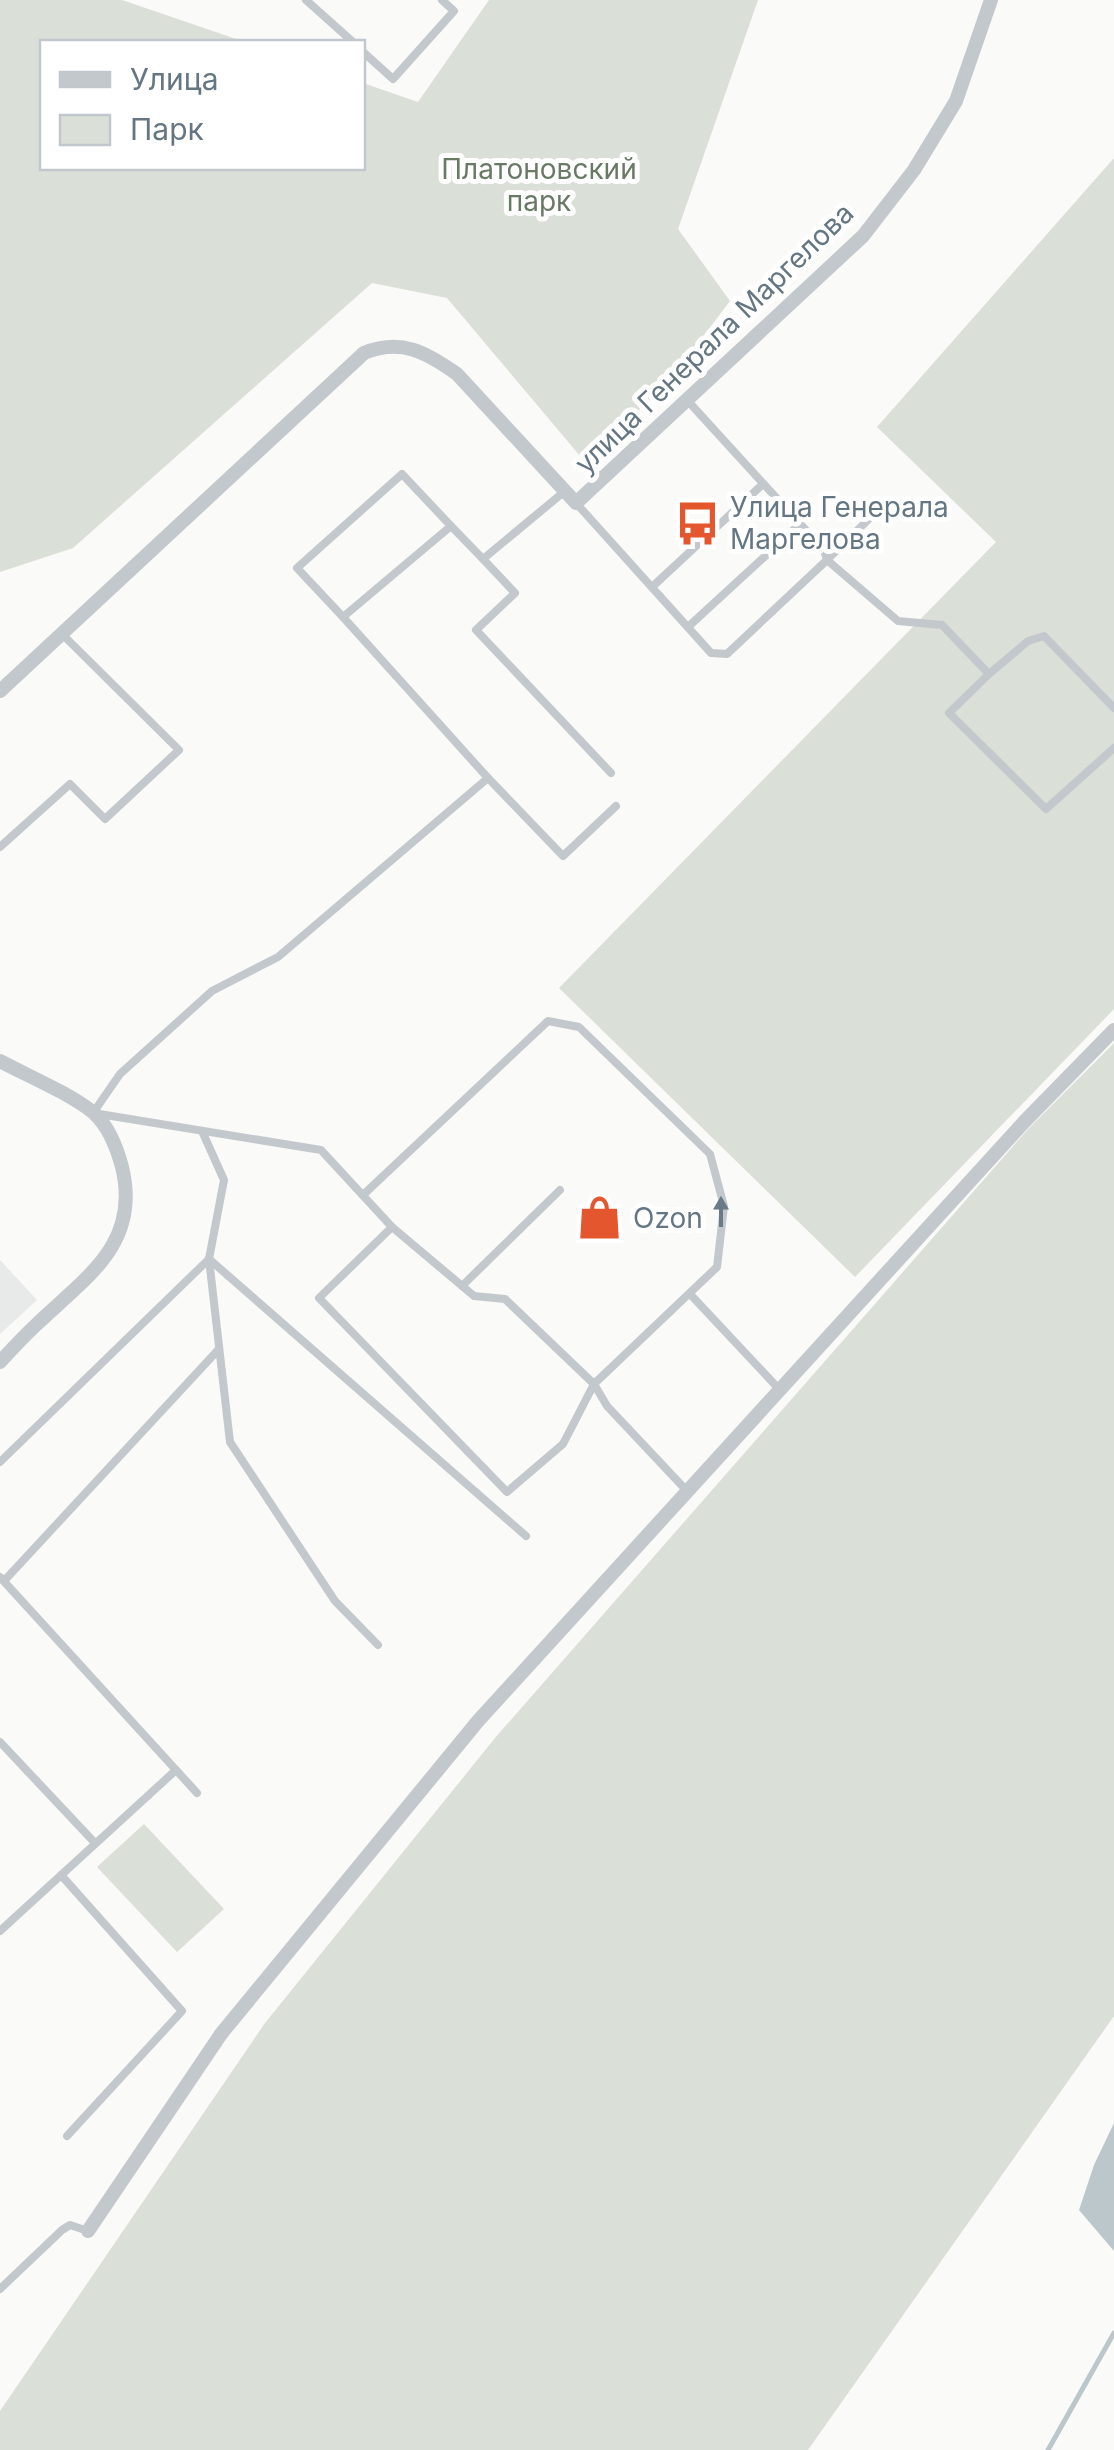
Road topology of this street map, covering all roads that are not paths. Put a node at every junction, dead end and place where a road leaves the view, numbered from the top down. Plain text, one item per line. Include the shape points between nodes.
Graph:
1 (306, 0) edge
2 (442, 0) edge
3 (991, 0) edge
4 (351, 40) edge
5 (365, 54) edge
6 (687, 400) junction
7 (762, 484) junction
8 (565, 491) junction
9 (576, 504) junction
10 (874, 515) dead end
11 (800, 524) junction
12 (450, 526) junction
13 (483, 559) junction
14 (827, 560) junction
15 (652, 587) junction
16 (343, 617) junction
17 (688, 628) junction
18 (62, 634) junction
19 (988, 674) junction
20 (0, 691) edge
21 (1114, 708) edge
22 (1114, 748) edge
23 (611, 773) dead end
24 (488, 778) junction
25 (616, 806) dead end
26 (0, 848) edge
27 (1114, 1030) edge
28 (0, 1061) edge
29 (93, 1112) junction
30 (202, 1131) junction
31 (560, 1190) dead end
32 (363, 1195) junction
33 (392, 1227) junction
34 (209, 1259) junction
35 (462, 1286) junction
36 (690, 1294) junction
37 (219, 1349) junction
38 (0, 1362) edge
39 (594, 1384) junction
40 (779, 1390) junction
41 (0, 1462) edge
42 (686, 1491) junction
43 (526, 1536) dead end
44 (2, 1579) edge
45 (378, 1644) dead end
46 (0, 1742) edge
47 (176, 1770) junction
48 (197, 1793) dead end
49 (94, 1843) junction
50 (61, 1874) junction
51 (0, 1931) edge
52 (67, 2136) dead end
53 (88, 2232) joint
54 (0, 2289) edge

1 - 4 lane
2 - 5 lane via 454,11 394,79
3 - 6 street, улица Генерала Маргелова via 956,101 914,170 863,236
6 - 7 lane
6 - 9 street, улица Генерала Маргелова
7 - 11 lane
7 - 15 lane
8 - 9 street, улица Генерала Маргелова
8 - 13 lane
8 - 18 street, улица Генерала Маргелова via 456,374 407,346 383,345 364,353
9 - 15 lane
10 - 14 lane
11 - 14 lane
11 - 17 lane
12 - 13 lane
12 - 16 lane
12 - 16 lane via 402,474 297,568
13 - 23 lane via 515,593 476,630
14 - 17 lane via 726,654 711,653
14 - 19 lane via 898,621 942,626
15 - 17 lane
16 - 24 lane
18 - 20 street, улица Генерала Маргелова
18 - 26 lane via 179,750 106,820 70,784
19 - 21 lane via 1044,636
19 - 22 lane via 950,713 1046,810
24 - 25 lane via 563,856
24 - 29 lane via 278,957 212,991 120,1074
27 - 40 street
28 - 29 street
29 - 30 lane
29 - 38 street via 107,1128 125,1181 126,1210 114,1246
30 - 32 lane via 321,1150
30 - 34 lane via 224,1180
31 - 35 lane
32 - 33 lane
36 -> 32 lane via 716,1268 724,1206 710,1154 579,1027 548,1021
33 - 35 lane
33 - 39 lane via 319,1298 507,1492 563,1444
34 - 37 lane
34 - 41 lane
34 - 43 lane
35 - 39 lane via 474,1296 505,1299
36 - 39 lane
36 - 40 lane
37 - 44 lane
37 - 45 lane via 230,1442 334,1602
39 - 42 lane
40 - 42 street
42 - 53 street via 478,1720 345,1880 221,2034
44 - 47 lane
46 - 49 lane
47 - 48 lane
47 - 49 lane
49 - 50 lane
50 - 51 lane
50 - 52 lane via 182,2010
53 - 54 lane via 70,2225 62,2230

